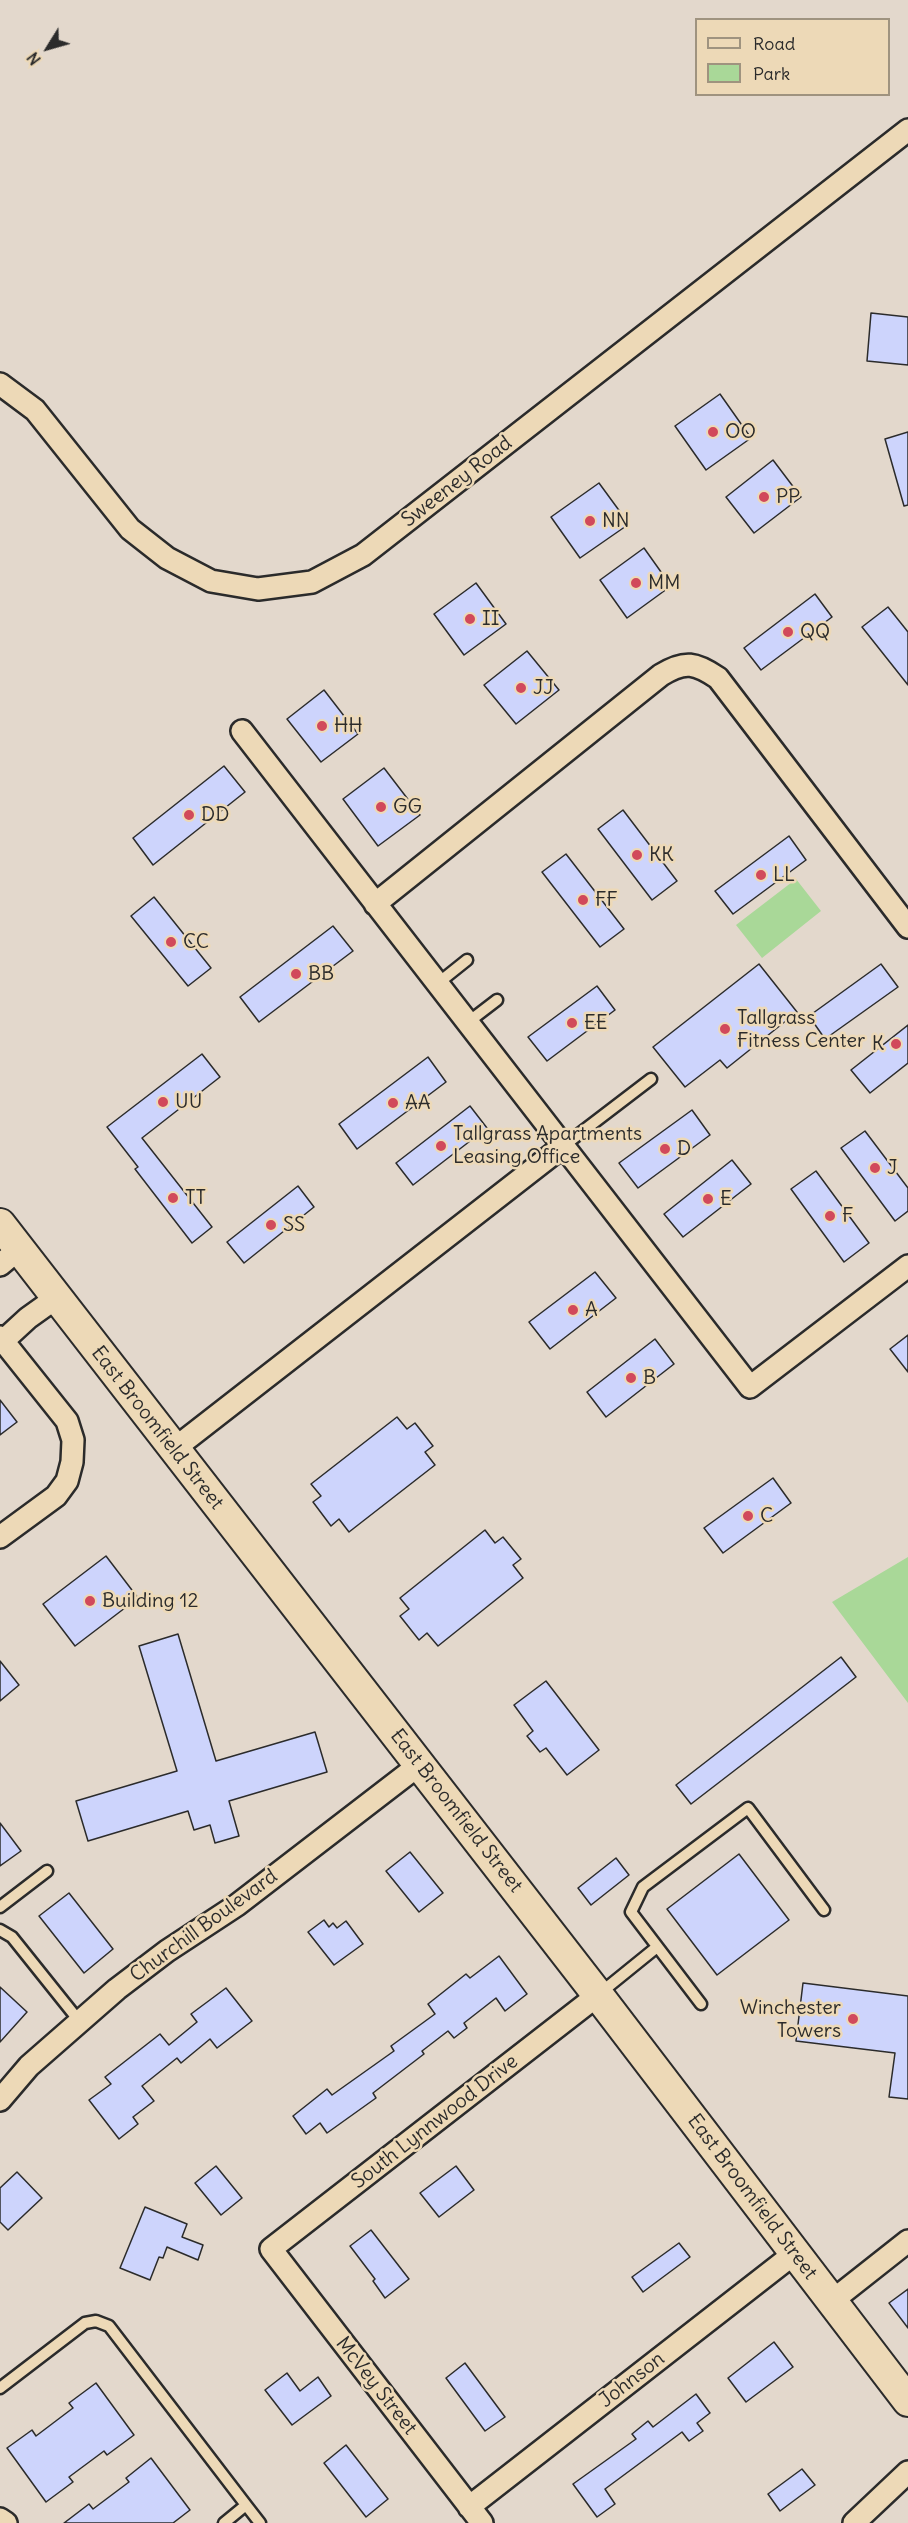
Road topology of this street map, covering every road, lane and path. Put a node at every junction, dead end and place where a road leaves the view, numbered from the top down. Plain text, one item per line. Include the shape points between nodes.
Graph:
1 (908, 130) edge
2 (0, 384) edge
3 (242, 731) dead end
4 (375, 904) junction
5 (908, 927) edge
6 (467, 960) dead end
7 (437, 984) junction
8 (497, 1000) dead end
9 (467, 1023) junction
10 (651, 1079) dead end
11 (562, 1147) junction
12 (0, 1224) edge
13 (9, 1257) edge
14 (908, 1266) edge
15 (56, 1298) junction
16 (2, 1339) edge
17 (174, 1449) junction
18 (0, 1537) edge
19 (419, 1765) junction
20 (47, 1871) dead end
21 (0, 1907) edge
22 (824, 1910) dead end
23 (0, 1930) edge
24 (657, 1947) junction
25 (598, 1995) junction
26 (701, 2004) dead end
27 (80, 2022) junction
28 (0, 2100) edge
29 (908, 2241) edge
30 (271, 2249) joint
31 (795, 2253) junction
32 (832, 2301) junction
33 (0, 2388) edge
34 (908, 2401) edge
35 (908, 2472) edge
36 (246, 2505) junction
37 (475, 2515) edge
38 (0, 2519) edge
39 (6, 2523) edge
40 (224, 2523) edge
41 (260, 2523) edge
42 (854, 2523) edge

1 - 2 street, Sweeney Road via 363,555 312,582 258,589 211,581 167,558 130,529 35,410
3 - 4 street
4 - 5 street via 662,675 675,666 689,664 718,678
4 - 7 street
6 - 7 lane
7 - 9 street
8 - 9 lane
9 - 11 street
10 - 11 lane
11 - 14 street via 750,1387
11 - 17 street
12 - 13 main road, East Broomfield Street
13 - 15 main road, East Broomfield Street
15 - 16 street
15 - 17 main road, East Broomfield Street
16 - 18 street via 67,1421 73,1440 67,1481 56,1496
17 - 19 main road, East Broomfield Street
19 - 25 main road, East Broomfield Street
19 - 27 street, Churchill Boulevard via 237,1905 125,1983
20 - 21 lane
22 - 24 lane via 748,1808 643,1887 631,1912
23 - 27 lane via 12,1937
24 - 25 lane
24 - 26 lane
25 - 30 street, South Lynnwood Drive
25 - 31 main road, East Broomfield Street
27 - 28 street, Churchill Boulevard via 29,2066
29 - 32 street
30 - 37 street, McVey Street
31 - 32 main road, East Broomfield Street
31 - 37 street, Johnson
32 - 34 main road, East Broomfield Street
33 - 36 lane via 85,2323 96,2321 109,2326
35 - 42 street
36 - 40 lane
36 - 41 lane
38 - 39 street

